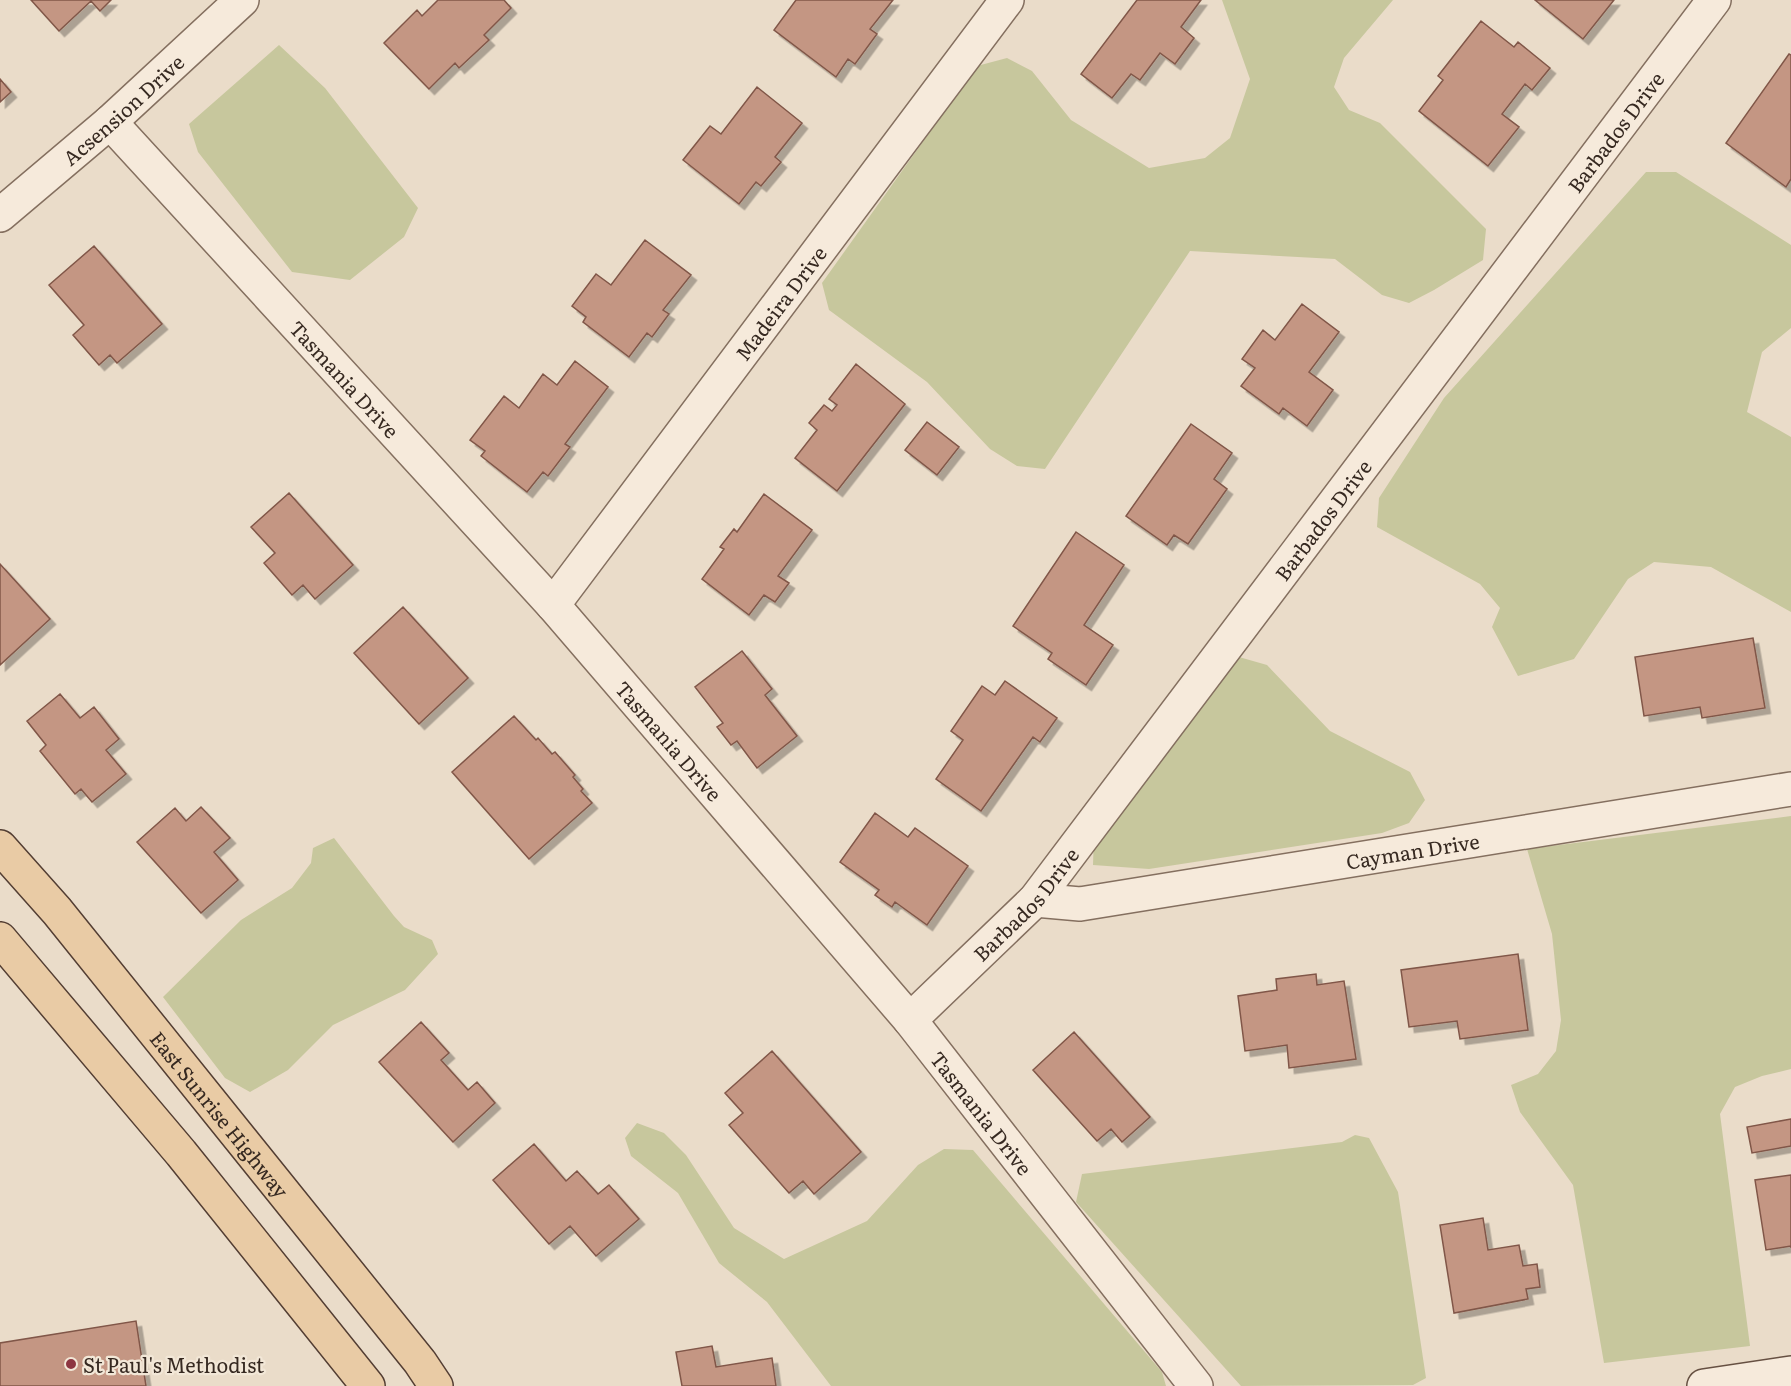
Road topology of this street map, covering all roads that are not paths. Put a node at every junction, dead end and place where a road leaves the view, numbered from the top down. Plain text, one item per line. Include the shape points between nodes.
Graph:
1 (242, 0) edge
2 (1007, 0) edge
3 (1714, 0) edge
4 (110, 122) junction
5 (0, 215) edge
6 (553, 605) junction
7 (1791, 789) edge
8 (0, 847) edge
9 (1035, 900) junction
10 (0, 939) edge
11 (910, 1020) junction
12 (1791, 1373) edge
13 (368, 1386) edge
14 (436, 1386) edge
15 (1196, 1386) edge
16 (1704, 1386) edge

1 - 4 street, Acsension Drive
2 - 6 street, Madeira Drive
3 - 9 street, Barbados Drive
4 - 5 street, Acsension Drive
4 - 6 street, Tasmania Drive
6 - 11 street, Tasmania Drive
7 - 9 street, Cayman Drive via 1080,904
8 - 14 main road, East Sunrise Highway via 72,929
9 - 11 street, Barbados Drive
10 - 13 main road via 181,1153
11 - 15 street, Tasmania Drive
12 - 16 street

